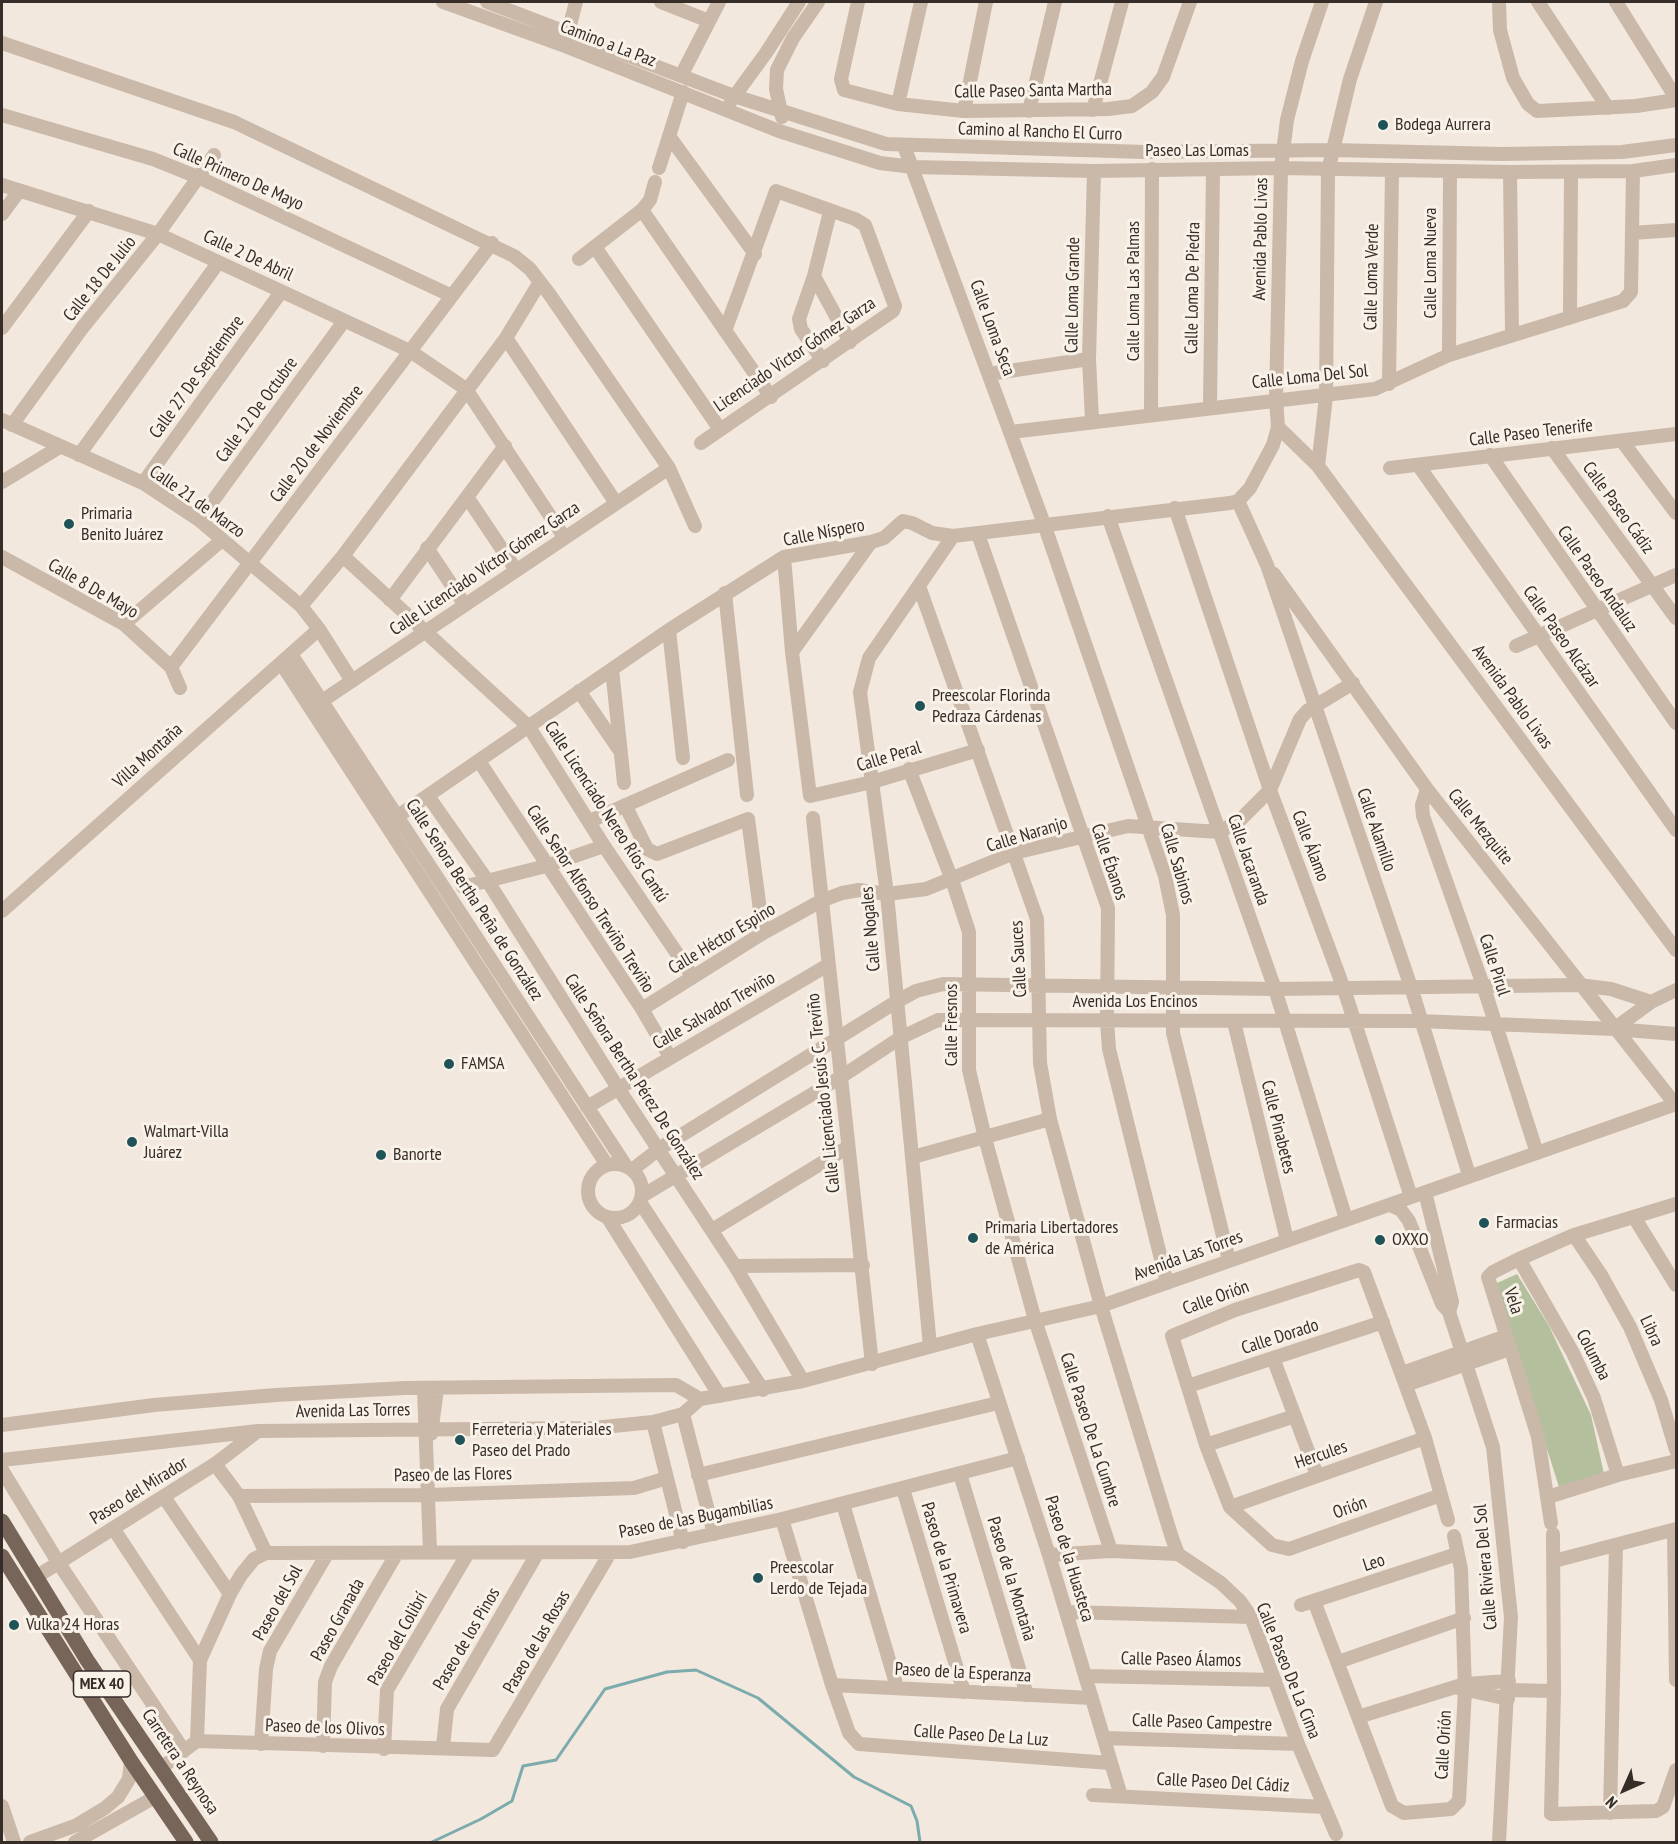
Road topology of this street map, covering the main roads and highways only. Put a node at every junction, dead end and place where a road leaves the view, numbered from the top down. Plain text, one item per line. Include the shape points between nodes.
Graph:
1 (2, 1521) edge
2 (2, 1556) edge
3 (111, 1698) junction
4 (155, 1797) junction
5 (186, 1842) edge
6 (211, 1842) edge

1 - 3 main road, Carretera a Reynosa / MEX 40
2 - 4 main road, MEX 40
3 - 4 main road via 149,1765
3 - 6 main road, Carretera a Reynosa / MEX 40
4 - 5 main road, MEX 40

